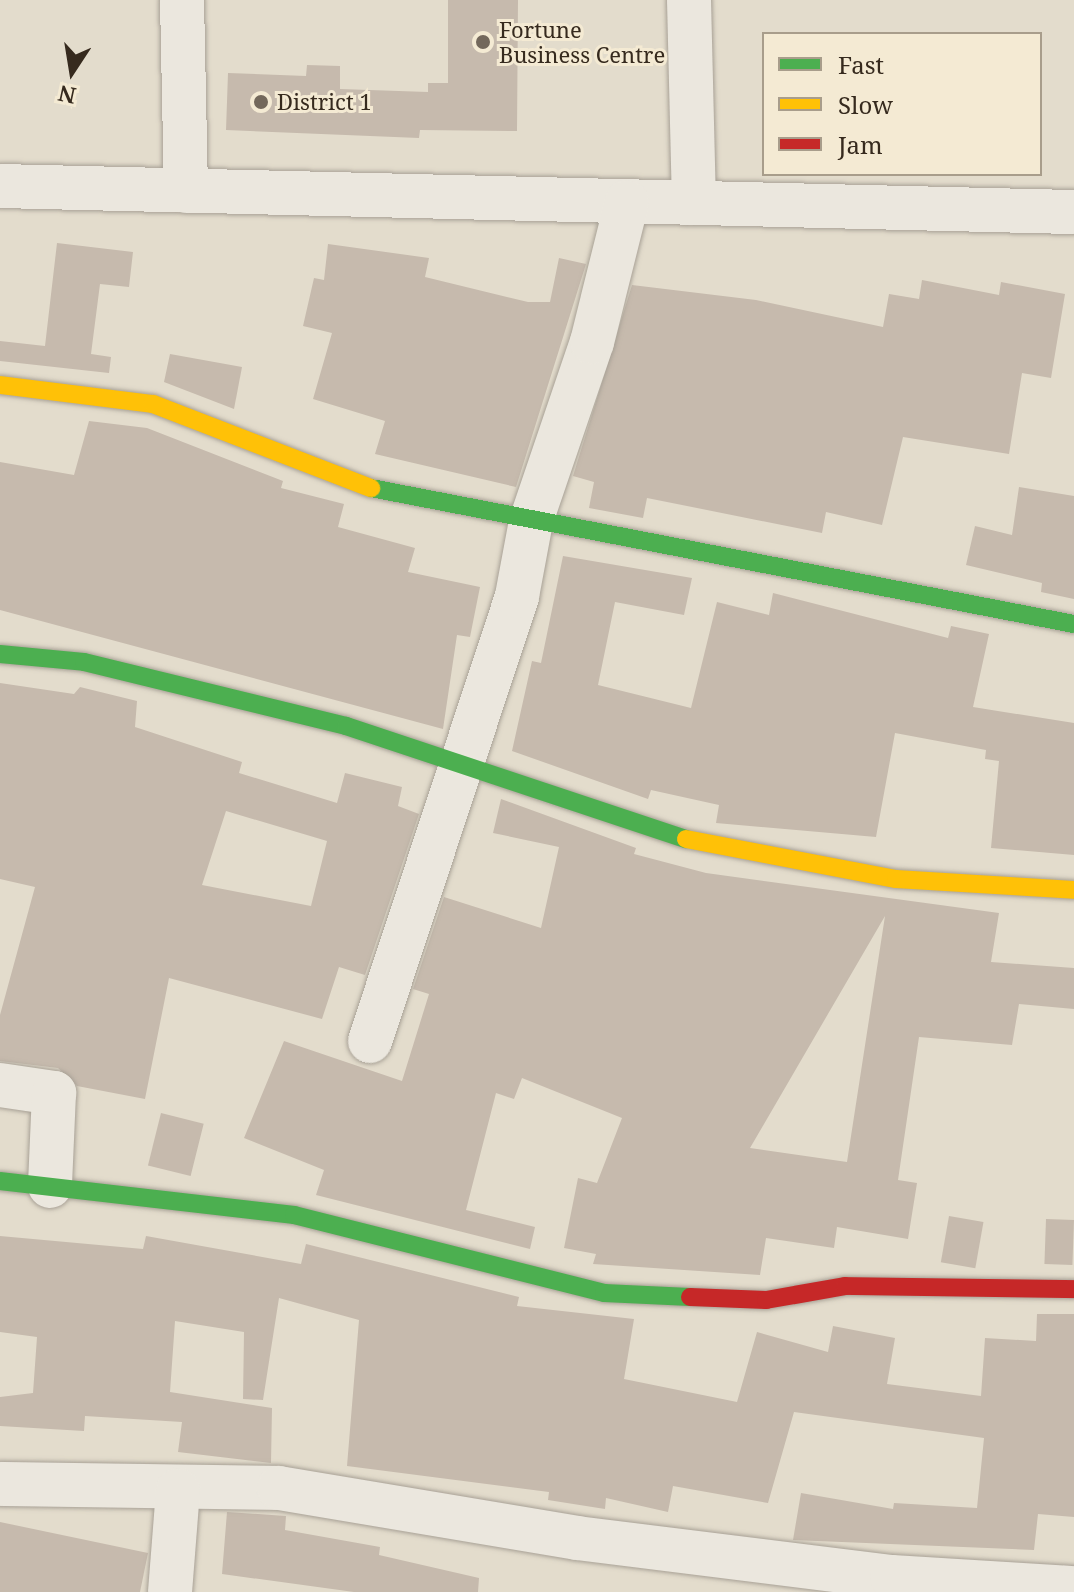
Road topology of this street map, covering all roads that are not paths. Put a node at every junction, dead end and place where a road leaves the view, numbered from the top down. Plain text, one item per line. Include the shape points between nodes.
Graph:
1 (182, 0) edge
2 (689, 0) edge
3 (0, 186) edge
4 (186, 191) junction
5 (627, 202) junction
6 (694, 203) junction
7 (1074, 212) edge
8 (0, 385) edge
9 (531, 521) junction
10 (1074, 624) edge
11 (0, 654) edge
12 (461, 761) junction
13 (1074, 890) edge
14 (370, 1041) dead end
15 (0, 1085) edge
16 (0, 1181) edge
17 (50, 1186) junction
18 (1074, 1289) edge
19 (0, 1484) edge
20 (178, 1490) junction
21 (1074, 1588) edge
22 (170, 1592) edge

1 - 4 street
2 - 6 street
3 - 4 street
4 - 5 street
5 - 6 street
5 - 9 street via 592,342
6 - 7 street
8 - 9 street via 153,404 394,497
9 - 10 street
9 - 12 street via 517,596
11 - 12 street via 84,662
12 - 13 street via 704,846 896,879
12 - 14 street via 434,864
15 - 17 street via 54,1093
16 - 17 street
17 - 18 street via 294,1215 604,1293 766,1300 845,1286
19 - 20 street
20 - 21 street via 279,1488 562,1536 892,1577
20 - 22 street

